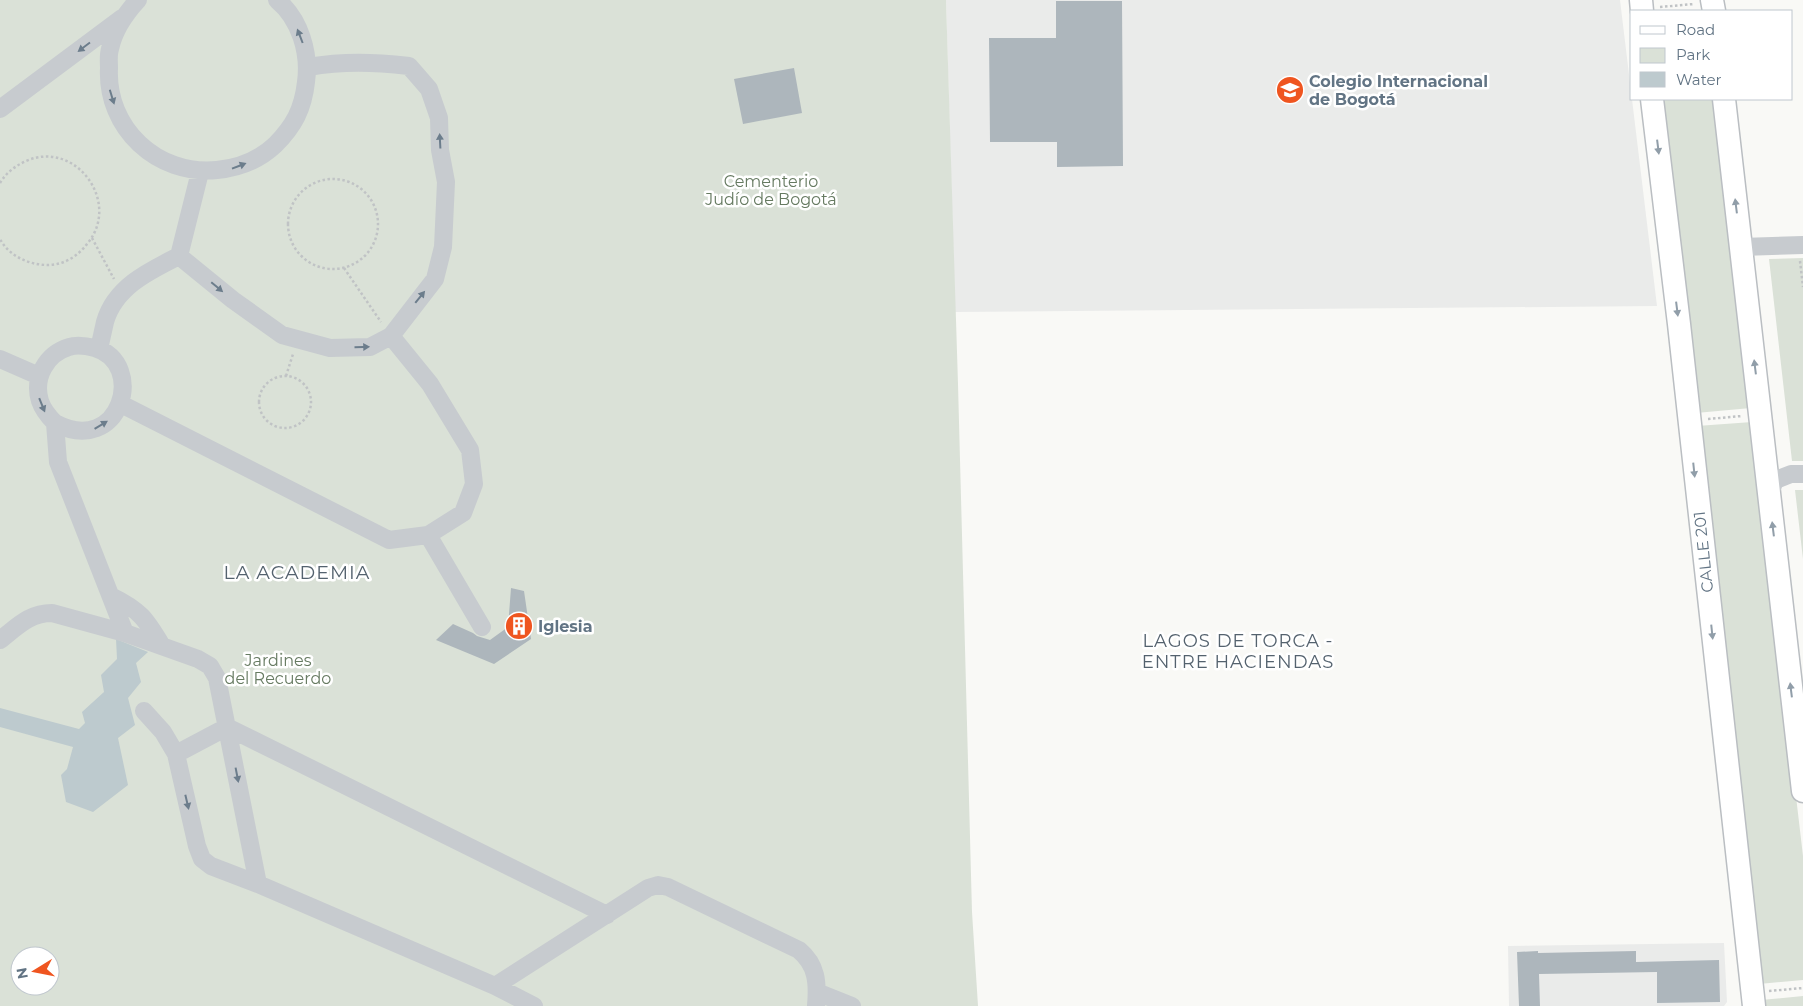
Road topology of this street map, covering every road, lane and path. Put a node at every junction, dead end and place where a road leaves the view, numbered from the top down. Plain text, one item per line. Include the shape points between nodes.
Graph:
1 (138, 0) edge
2 (277, 0) edge
3 (1707, 5) edge
4 (1647, 6) edge
5 (123, 17) junction
6 (308, 67) junction
7 (1652, 100) edge
8 (1724, 100) edge
9 (2, 105) edge
10 (200, 172) junction
11 (0, 183) edge
12 (92, 238) junction
13 (0, 239) edge
14 (1741, 247) junction
15 (1802, 252) edge
16 (179, 256) junction
17 (344, 268) junction
18 (1803, 286) edge
19 (121, 292) junction
20 (391, 336) junction
21 (298, 339) junction
22 (99, 349) junction
23 (0, 359) edge
24 (39, 376) junction
25 (286, 376) junction
26 (121, 404) junction
27 (1742, 416) dead end
28 (1706, 420) dead end
29 (55, 423) junction
30 (1803, 474) edge
31 (1769, 492) junction
32 (428, 536) junction
33 (111, 596) junction
34 (482, 627) dead end
35 (125, 633) junction
36 (0, 640) edge
37 (162, 646) junction
38 (144, 711) dead end
39 (227, 727) junction
40 (176, 754) junction
41 (1803, 791) edge
42 (258, 884) junction
43 (607, 915) junction
44 (495, 986) junction
45 (1803, 988) edge
46 (1761, 998) edge
47 (816, 999) edge
48 (534, 1006) edge
49 (852, 1006) edge

1 - 5 street
6 -> 2 street via 301,35
3 - 4 path
5 -> 9 street
5 -> 10 street via 110,49 108,84 118,117 138,144 167,164
10 -> 6 street via 234,169 264,155 289,131 304,100
20 -> 6 street via 435,279 443,247 446,182 439,118 429,89 409,66 338,62
7 -> 46 main road, CALLE 201
14 -> 8 main road
10 - 16 street
11 - 12 path via 16,166 33,158 68,161 94,186 99,203 99,222
12 - 13 path via 74,257 49,265 32,263 16,256
12 - 19 path
14 - 15 street
31 -> 14 main road
15 - 18 path
16 - 19 street via 149,271
16 -> 21 street via 282,335
17 - 17 path via 329,269 302,257 288,230 289,215 303,190 330,178 358,186 376,210 376,239 363,257
17 - 20 path
19 - 22 street via 106,321
21 -> 20 street via 330,348 370,347
20 - 32 street via 430,384 470,450 474,484 463,513
21 - 25 path
22 - 24 street via 85,345 70,346 56,352
22 - 26 street via 114,361 122,378
23 - 24 street
24 -> 29 street via 40,402
25 - 25 path via 302,382 311,398 308,415 302,422 287,428 278,427 265,418 260,402 264,386
29 -> 26 street via 67,429 93,430 114,415
26 - 32 street via 389,540
27 - 28 path
29 - 33 street via 58,462
30 - 31 street via 1791,474 1776,480
41 -> 31 main road
32 - 34 street
33 - 35 street
33 - 37 street via 147,620
35 - 36 street via 52,613 41,613 31,616
35 - 37 street
37 - 39 street via 210,666 217,678
38 - 40 street via 163,732
39 - 40 street
39 -> 42 street
39 - 43 street
40 -> 42 street via 202,859 211,866
42 - 44 street
43 - 44 street
43 - 47 street via 648,888 668,887 799,950 814,968
44 - 48 street
45 - 46 path
47 - 49 street

